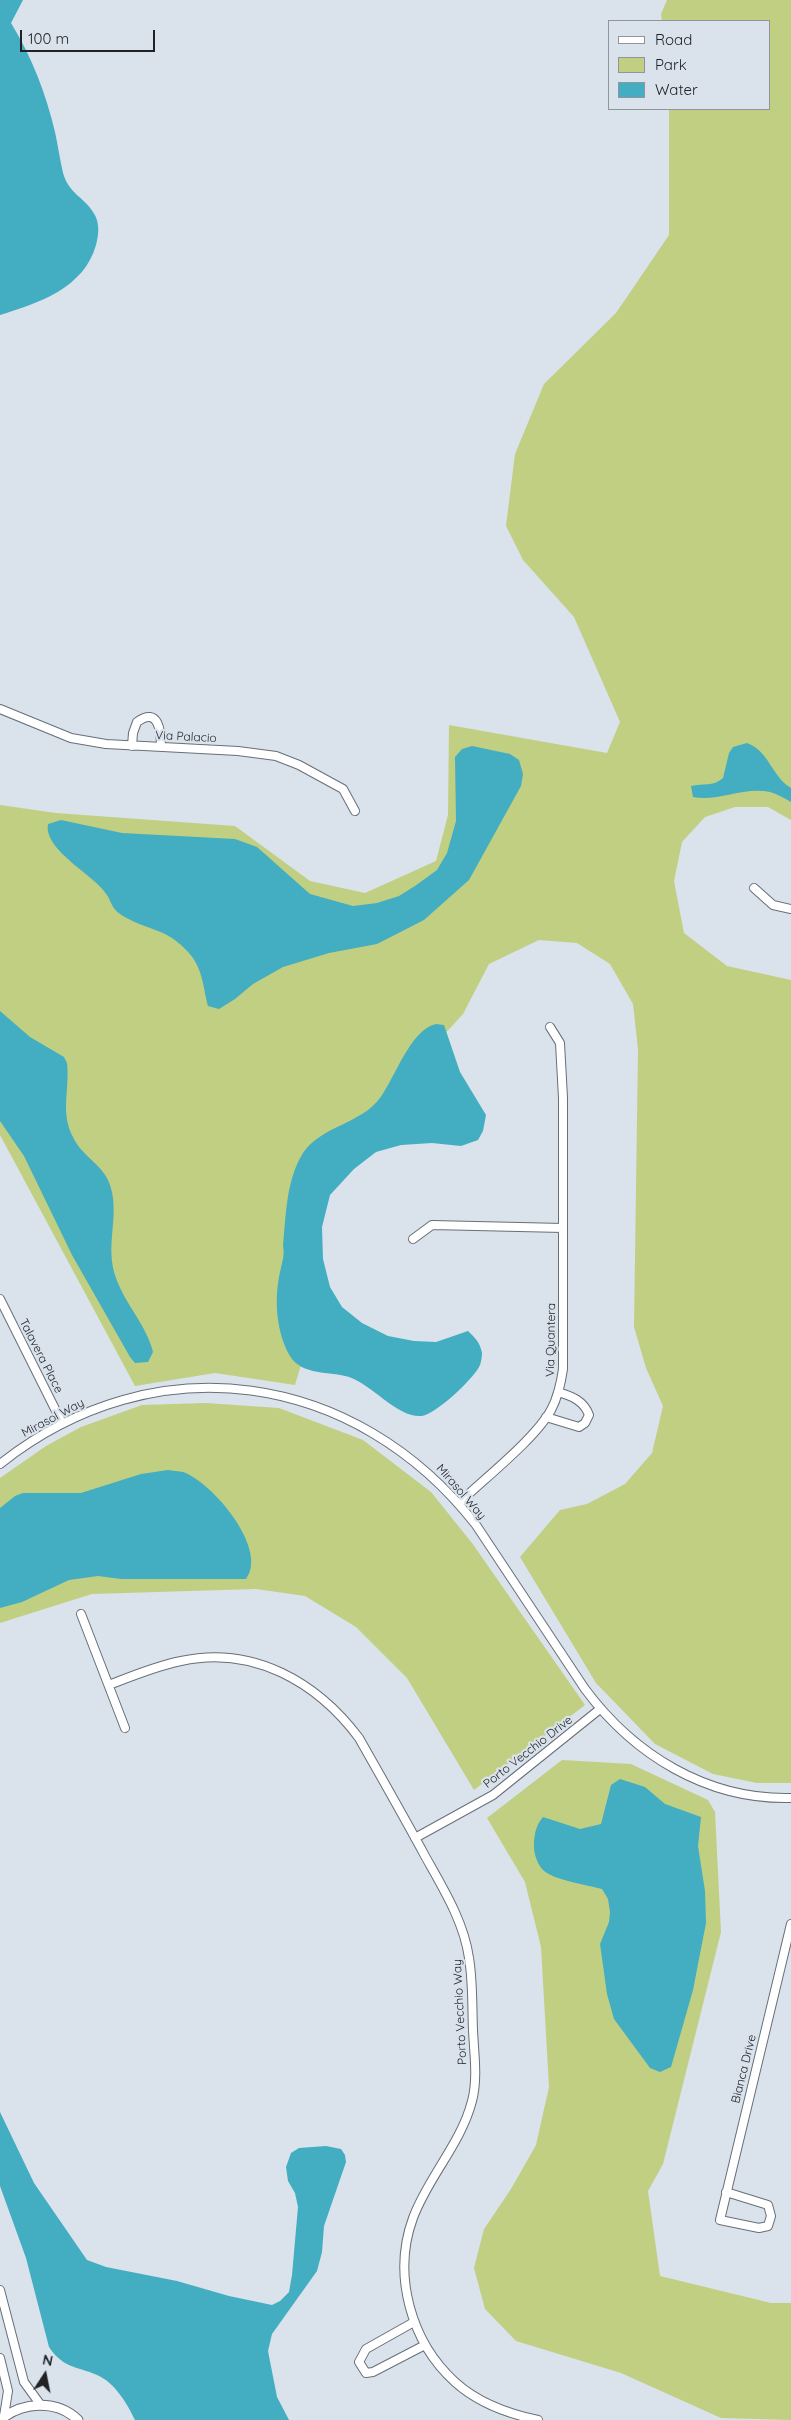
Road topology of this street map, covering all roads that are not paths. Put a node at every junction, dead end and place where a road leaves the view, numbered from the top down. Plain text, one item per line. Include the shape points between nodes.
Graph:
1 (0, 709) edge
2 (132, 746) junction
3 (161, 747) junction
4 (355, 811) dead end
5 (754, 888) dead end
6 (791, 909) edge
7 (550, 1027) dead end
8 (563, 1228) junction
9 (413, 1239) dead end
10 (0, 1299) edge
11 (558, 1392) junction
12 (546, 1417) junction
13 (62, 1423) junction
14 (0, 1464) edge
15 (458, 1502) junction
16 (81, 1614) dead end
17 (109, 1686) junction
18 (600, 1709) junction
19 (125, 1728) dead end
20 (791, 1798) edge
21 (416, 1838) junction
22 (791, 1924) edge
23 (726, 2192) junction
24 (0, 2290) edge
25 (414, 2322) junction
26 (425, 2345) junction
27 (0, 2358) edge
28 (40, 2404) junction
29 (2, 2418) edge
30 (78, 2420) edge
31 (538, 2420) edge

1 - 2 street, Via Palacio via 71,738
2 - 3 street, Via Palacio
2 - 3 street via 134,727 147,718 160,725
3 - 4 street, Via Palacio via 276,756 343,789
5 - 6 street via 773,905
7 - 8 street, Via Quantera via 560,1043
8 - 9 street via 432,1225
8 - 11 street, Via Quantera via 563,1369
10 - 13 street, Talavera Place
11 - 12 street, Via Quantera
11 - 12 street via 574,1397 586,1407 589,1415 579,1426
12 - 15 street, Via Quantera
13 - 14 street, Mirasol Way
13 - 15 street, Mirasol Way via 116,1402 166,1391 212,1388 263,1392 318,1406 365,1427 409,1455
15 - 18 street, Mirasol Way
16 - 17 street
17 - 19 street
17 - 21 street, Porto Vecchio Way via 159,1666 201,1658 262,1665 297,1680 345,1719
18 - 20 street, Mirasol Way via 641,1748 677,1771 737,1793
18 - 21 street, Porto Vecchio Drive via 493,1795
21 - 25 street, Porto Vecchio Way via 449,1899 469,1958 475,2085 466,2121 422,2198 406,2239 406,2291
22 - 23 street, Bianca Drive
23 - 23 street, Bianca Drive via 720,2220 758,2228 768,2226 771,2210 768,2205
24 - 28 street via 24,2382
25 - 26 street, Porto Vecchio Way
25 - 26 street via 366,2349 359,2362 361,2369 366,2373 373,2372
26 - 31 street, Porto Vecchio Way via 456,2383 477,2397 504,2410
27 - 29 street via 8,2391
28 - 29 street via 11,2412
28 - 30 street via 63,2410

